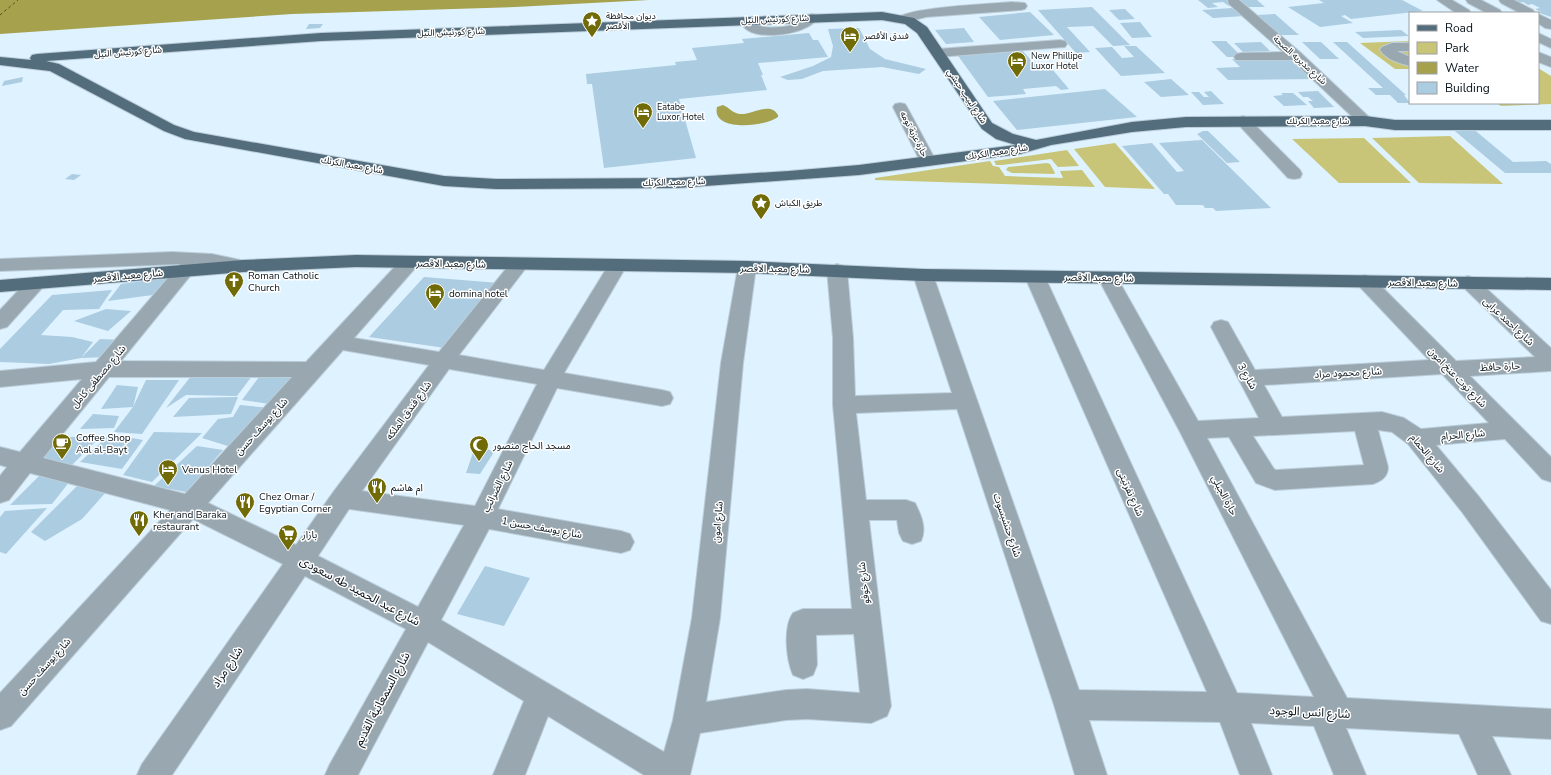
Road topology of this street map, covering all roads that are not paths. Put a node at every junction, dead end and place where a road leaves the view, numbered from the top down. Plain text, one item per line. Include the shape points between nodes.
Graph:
1 (1443, 0) edge
2 (1472, 0) edge
3 (1506, 0) edge
4 (1233, 1) edge
5 (1021, 6) dead end
6 (1463, 12) edge
7 (1494, 12) edge
8 (1527, 12) edge
9 (903, 19) junction
10 (1539, 19) edge
11 (1551, 27) edge
12 (1539, 32) edge
13 (1539, 37) edge
14 (1060, 44) dead end
15 (1551, 44) edge
16 (1409, 47) edge
17 (115, 53) junction
18 (938, 53) junction
19 (80, 55) junction
20 (1296, 56) junction
21 (1241, 57) dead end
22 (0, 61) edge
23 (1409, 62) edge
24 (64, 72) junction
25 (89, 75) junction
26 (900, 106) dead end
27 (1551, 113) edge
28 (1243, 121) junction
29 (1365, 121) junction
30 (1551, 125) edge
31 (987, 126) junction
32 (1049, 141) junction
33 (983, 154) junction
34 (928, 162) junction
35 (1294, 174) dead end
36 (410, 262) junction
37 (520, 264) junction
38 (189, 265) junction
39 (618, 265) junction
40 (1, 266) edge
41 (748, 267) junction
42 (837, 270) junction
43 (923, 275) junction
44 (1035, 277) junction
45 (1108, 278) junction
46 (1365, 281) junction
47 (1468, 282) junction
48 (36, 283) junction
49 (1551, 284) edge
50 (0, 286) edge
51 (0, 322) edge
52 (1221, 327) dead end
53 (338, 342) junction
54 (444, 360) junction
55 (1551, 360) edge
56 (1551, 364) edge
57 (1449, 367) junction
58 (104, 369) junction
59 (312, 370) junction
60 (550, 378) junction
61 (1249, 378) junction
62 (0, 379) edge
63 (662, 398) dead end
64 (966, 401) junction
65 (844, 404) junction
66 (1364, 422) junction
67 (1275, 426) junction
68 (1236, 428) junction
69 (1191, 430) junction
70 (1510, 430) junction
71 (1416, 438) junction
72 (0, 456) edge
73 (25, 463) junction
74 (1551, 472) edge
75 (0, 493) edge
76 (343, 498) junction
77 (189, 505) junction
78 (856, 510) junction
79 (482, 516) junction
80 (912, 533) dead end
81 (622, 542) dead end
82 (300, 560) junction
83 (1551, 612) edge
84 (867, 621) junction
85 (422, 624) junction
86 (802, 665) dead end
87 (541, 695) junction
88 (1069, 705) junction
89 (1228, 707) junction
90 (1332, 713) junction
91 (0, 715) edge
92 (688, 720) junction
93 (1468, 720) junction
94 (1551, 724) edge
95 (668, 773) edge
96 (153, 775) edge
97 (341, 775) edge
98 (509, 775) edge
99 (1091, 775) edge
100 (1256, 775) edge
101 (1350, 775) edge
102 (1495, 775) edge

1 - 6 street
2 - 7 street
3 - 8 street
4 - 20 street, شارع مديريه الصحة
5 - 9 street via 919,14
9 - 17 main road, شارع كورنيش النيل via 874,15 321,37
9 - 18 main road, شارع لبيب حبشي via 922,30
10 - 11 street
11 - 12 street
13 - 15 street
14 - 18 street
16 - 23 street via 1392,47 1387,50
17 - 19 main road, شارع كورنيش النيل
17 - 25 main road
18 - 31 main road, شارع لبيب حبشي
19 - 22 main road, شارع كورنيش النيل
19 - 24 main road via 83,59 80,64
20 - 21 street
20 - 29 street, شارع مديريه الصحة
22 - 24 main road, شارع معبد الكرنك via 45,65
24 - 25 main road, شارع معبد الكرنك
25 - 34 main road, شارع معبد الكرنك via 169,128 191,136 444,181 496,184 677,182 826,174
26 - 34 street, حارة عزبة تومه
27 - 29 main road, شارع معبد الكرنك via 1383,115
28 - 29 main road, شارع معبد الكرنك
28 - 32 main road, شارع معبد الكرنك via 1154,124
28 - 35 street
29 - 30 main road, شارع معبد الكرنك via 1395,125
31 - 32 main road, شارع لبيب حبشي via 1010,139 1029,142
31 - 33 main road via 990,142
32 - 33 main road, شارع معبد الكرنك via 1020,149
33 - 34 main road, شارع معبد الكرنك
36 - 37 main road, شارع معبد الاقصر
36 - 38 main road, شارع معبد الاقصر
36 - 53 street, شارع يوسف حسن
37 - 39 main road, شارع معبد الاقصر
37 - 54 street, شارع فندق الملكه
38 - 40 street via 172,258
38 - 48 main road, شارع معبد الاقصر
38 - 58 street, شارع مصطفى كامل
39 - 41 main road, شارع معبد الاقصر
39 - 60 street, شارع الضرائب
41 - 42 main road, شارع معبد الاقصر
41 - 92 street, شارع امون via 732,363 706,618
42 - 43 main road, شارع معبد الاقصر
42 - 65 street, شارع خوفو via 843,338
43 - 44 main road, شارع معبد الاقصر
43 - 64 street, شارع حتشبسوت
44 - 45 main road, شارع معبد الاقصر
44 - 89 street, شارع نفرتيتى
45 - 46 main road, شارع معبد الاقصر
45 - 69 street, حارة الجبلي
46 - 47 main road, شارع معبد الاقصر
46 - 57 street, شارع توت عنخ امون
47 - 49 main road, شارع معبد الاقصر
47 - 55 street, شارع احمد عرابى
48 - 50 main road, شارع معبد الاقصر
48 - 51 street
52 - 61 street, شارع 3
53 - 54 street
53 - 59 street, شارع يوسف حسن
54 - 60 street
54 - 76 street, شارع فندق الملكه
56 - 57 street, حارة حافظ
57 - 61 street, شارع محمود مراد
57 - 70 street, شارع توت عنخ امون
58 - 59 street
58 - 62 street
58 - 73 street, شارع مصطفى كامل
59 - 77 street, شارع يوسف حسن
60 - 63 street
60 - 79 street, شارع الضرائب
61 - 67 street, شارع 3
64 - 65 street
64 - 88 street, شارع حتشبسوت
65 - 78 street, شارع خوفو
66 - 67 street, شارع الحمام
66 - 68 street via 1376,467 1373,474 1275,480 1265,476
66 - 71 street, شارع الحمام via 1391,422 1401,425
67 - 68 street, شارع الحمام
68 - 69 street, شارع الحمام
69 - 90 street, حارة الجبلي
70 - 71 street, شارع الحرام
70 - 74 street, شارع توت عنخ امون
71 - 83 street, شارع الحمام via 1476,511
72 - 73 street, شارع عبد الحميد طه سعودى
73 - 75 street, شارع مصطفى كامل
73 - 77 street, شارع عبد الحميد طه سعودى
76 - 79 street, شارع يوسف حسن 1
76 - 82 street, شارع فندق الملكه
77 - 82 street, شارع عبد الحميد طه سعودى
77 - 91 street, شارع يوسف حسن
78 - 80 street via 906,510
78 - 84 street, شارع خوفو
79 - 81 street, شارع يوسف حسن 1
79 - 85 street, شارع الضرائب
82 - 85 street, شارع عبد الحميد طه سعودى
82 - 96 street, شارع مراد
84 - 86 street via 803,622
84 - 92 street, شارع خوفو via 876,703 874,708 786,705
85 - 87 street, شارع عبد الحميد طه سعودى
85 - 97 street, شارع السمعانية القديم
87 - 95 street, شارع عبد الحميد طه سعودى
87 - 98 street
88 - 89 street, شارع انس الوجود
88 - 99 street, شارع حتشبسوت
89 - 90 street, شارع انس الوجود
89 - 100 street, شارع نفرتيتى
90 - 93 street, شارع انس الوجود
90 - 101 street, حارة الجبلي
92 - 95 street, شارع امون
93 - 94 street, شارع انس الوجود
93 - 102 street

